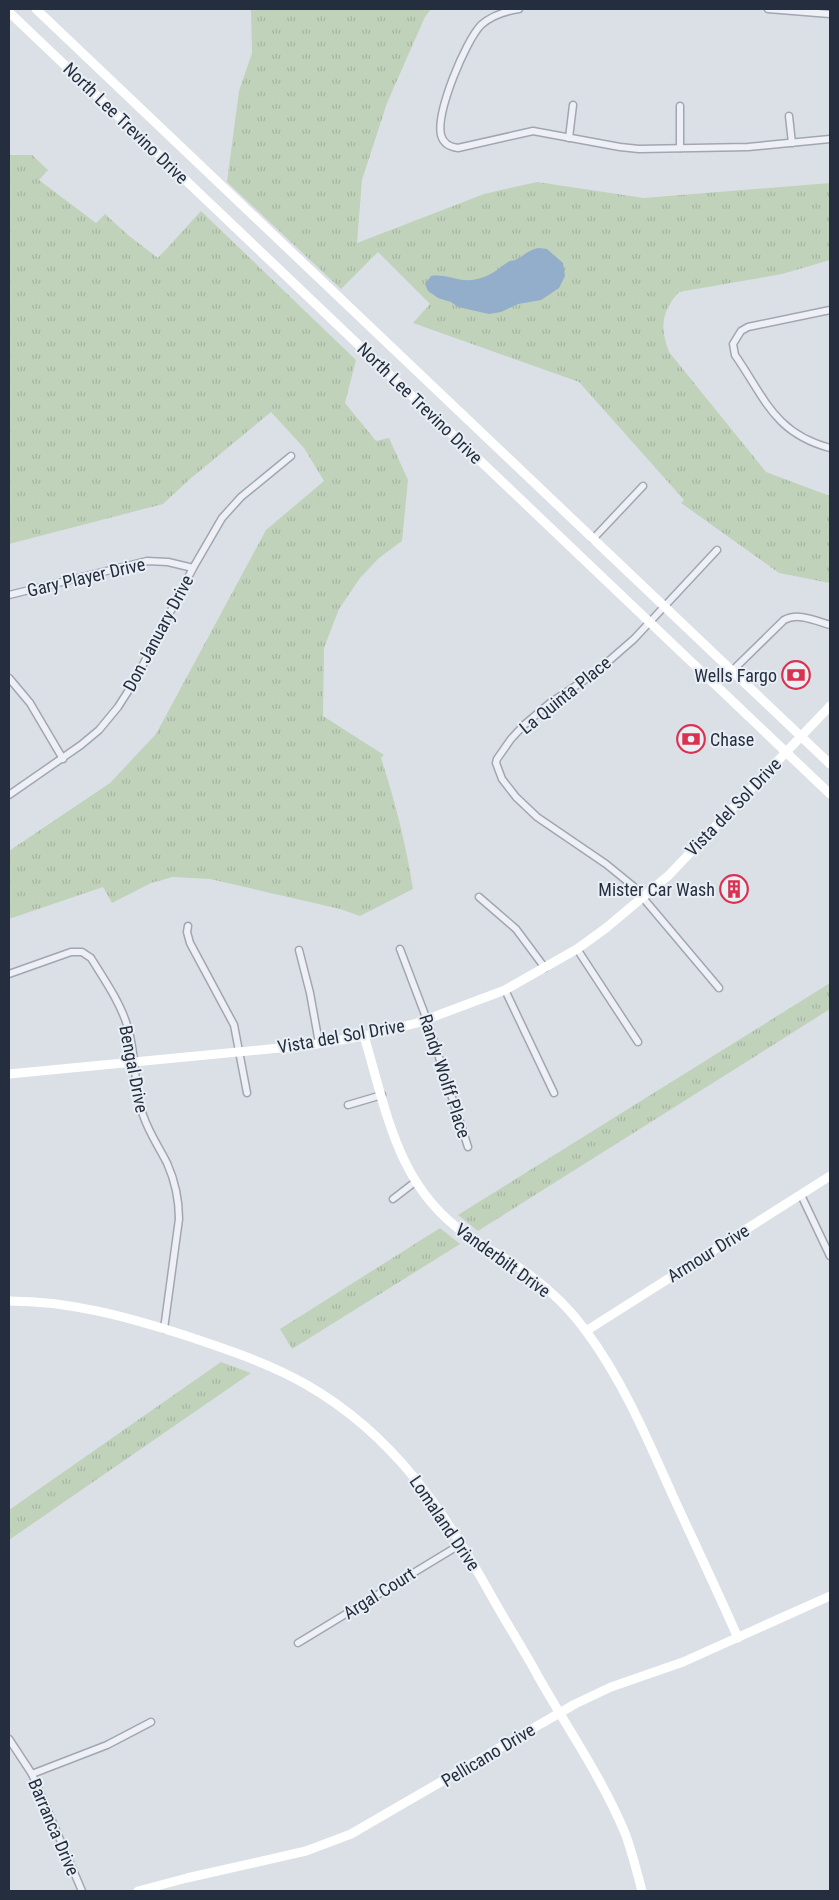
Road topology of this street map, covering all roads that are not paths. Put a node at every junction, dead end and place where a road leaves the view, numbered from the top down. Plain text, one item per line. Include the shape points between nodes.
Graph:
1 (36, 9) edge
2 (519, 9) edge
3 (768, 9) edge
4 (9, 10) edge
5 (830, 14) edge
6 (573, 105) dead end
7 (680, 106) dead end
8 (789, 116) dead end
9 (570, 138) junction
10 (830, 139) edge
11 (792, 143) junction
12 (680, 148) junction
13 (830, 310) edge
14 (830, 448) edge
15 (291, 456) dead end
16 (643, 486) dead end
17 (593, 539) junction
18 (717, 550) dead end
19 (193, 568) junction
20 (9, 595) edge
21 (664, 606) junction
22 (650, 622) junction
23 (830, 625) edge
24 (732, 671) junction
25 (9, 678) edge
26 (830, 706) edge
27 (802, 736) junction
28 (787, 751) junction
29 (63, 759) junction
30 (830, 764) edge
31 (830, 794) edge
32 (9, 795) edge
33 (479, 897) dead end
34 (642, 899) junction
35 (188, 926) dead end
36 (400, 949) dead end
37 (577, 949) junction
38 (299, 950) dead end
39 (545, 968) junction
40 (9, 974) edge
41 (719, 988) dead end
42 (504, 990) junction
43 (427, 1020) junction
44 (364, 1036) junction
45 (638, 1042) dead end
46 (319, 1043) junction
47 (238, 1052) junction
48 (134, 1062) junction
49 (9, 1074) edge
50 (247, 1093) dead end
51 (554, 1093) dead end
52 (382, 1095) junction
53 (348, 1106) dead end
54 (468, 1147) dead end
55 (830, 1176) edge
56 (415, 1182) junction
57 (801, 1195) junction
58 (392, 1199) dead end
59 (830, 1256) edge
60 (9, 1301) edge
61 (164, 1328) junction
62 (586, 1330) junction
63 (461, 1544) junction
64 (830, 1596) edge
65 (738, 1638) junction
66 (298, 1643) dead end
67 (560, 1712) junction
68 (151, 1722) dead end
69 (9, 1739) edge
70 (32, 1774) junction
71 (82, 1891) edge
72 (138, 1891) edge
73 (642, 1891) edge

1 - 17 main road, North Lee Trevino Drive
2 - 9 street via 488,20 470,40 457,67 445,106 442,139 458,148 533,131
3 - 5 street
4 - 22 main road, North Lee Trevino Drive
6 - 9 street
7 - 12 street
8 - 11 street
9 - 12 street via 620,148
10 - 11 street
11 - 12 street
13 - 14 street via 748,327 741,331 733,344 735,355 778,420 796,434
15 - 19 street, Don January Drive via 232,505
16 - 17 street
17 - 21 main road, North Lee Trevino Drive
18 - 21 street, La Quinta Place
19 - 20 street, Gary Player Drive via 147,561
19 - 29 street, Don January Drive via 118,707 99,730
21 - 22 street, La Quinta Place
21 - 24 main road, North Lee Trevino Drive
22 - 28 main road, North Lee Trevino Drive
22 - 34 street, La Quinta Place via 601,668 524,725 496,764 502,779 522,803 545,824 620,874
23 - 24 street via 790,616
24 - 27 main road, North Lee Trevino Drive
25 - 29 street via 30,703
26 - 27 main road, Vista del Sol Drive
27 - 28 main road, Vista del Sol Drive
27 - 30 main road, North Lee Trevino Drive
28 - 31 main road, North Lee Trevino Drive
28 - 34 main road, Vista del Sol Drive
29 - 32 street, Don January Drive
33 - 39 street via 516,929
34 - 37 main road, Vista del Sol Drive
34 - 41 street
35 - 47 street via 190,943 234,1025
36 - 43 street, Randy Wolff Place
37 - 39 main road, Vista del Sol Drive
37 - 45 street
38 - 46 street
39 - 42 main road, Vista del Sol Drive
40 - 48 street, Bengal Drive via 71,952 86,954 97,967 125,1018
42 - 43 main road, Vista del Sol Drive
42 - 51 street
43 - 44 main road, Vista del Sol Drive
43 - 54 street, Randy Wolff Place
44 - 46 main road, Vista del Sol Drive
44 - 52 main road, Vanderbilt Drive
46 - 47 main road, Vista del Sol Drive
47 - 48 main road, Vista del Sol Drive
47 - 50 street
48 - 49 main road, Vista del Sol Drive
48 - 61 street, Bengal Drive via 142,1112 172,1175 179,1208
52 - 53 street
52 - 56 main road, Vanderbilt Drive via 401,1156
55 - 57 main road, Armour Drive
56 - 58 street
56 - 62 main road, Vanderbilt Drive via 435,1207 461,1231 524,1270
57 - 59 street
57 - 62 main road, Armour Drive
60 - 61 main road, Lomaland Drive via 43,1302 103,1311
61 - 63 main road, Lomaland Drive via 261,1362 334,1402 398,1457 429,1494
62 - 65 main road, Vanderbilt Drive via 624,1391
63 - 66 street, Argal Court
63 - 67 main road, Lomaland Drive
64 - 65 main road, Pellicano Drive
65 - 67 main road, Pellicano Drive via 675,1666 611,1687
67 - 72 main road, Pellicano Drive via 351,1834 306,1851
67 - 73 main road, Lomaland Drive via 616,1813 632,1853
68 - 70 street via 107,1745
69 - 70 street, Barranca Drive
70 - 71 street, Barranca Drive

